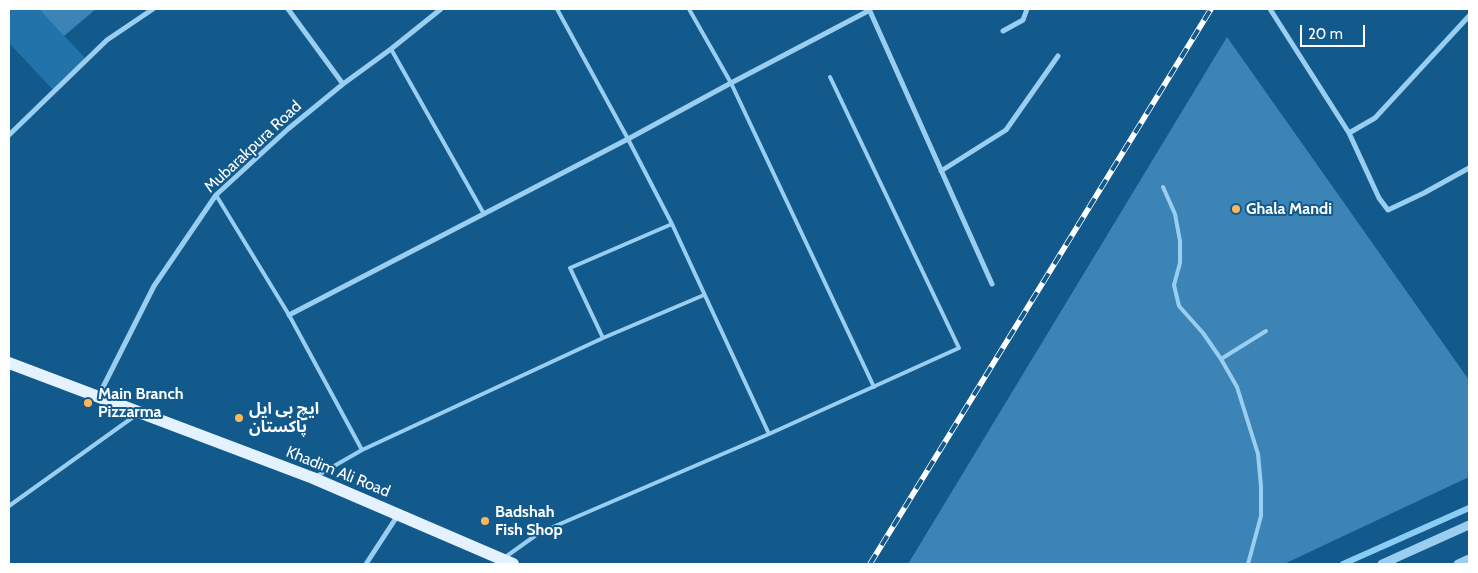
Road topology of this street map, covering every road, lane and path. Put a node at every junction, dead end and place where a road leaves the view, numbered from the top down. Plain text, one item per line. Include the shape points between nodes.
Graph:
1 (153, 9) edge
2 (288, 9) edge
3 (441, 9) edge
4 (557, 9) edge
5 (689, 9) edge
6 (871, 9) edge
7 (1027, 9) edge
8 (1270, 9) edge
9 (1469, 16) edge
10 (1003, 31) dead end
11 (392, 49) junction
12 (1058, 56) dead end
13 (830, 77) dead end
14 (731, 83) junction
15 (343, 84) junction
16 (1350, 133) junction
17 (9, 135) edge
18 (628, 139) junction
19 (1469, 168) edge
20 (941, 171) junction
21 (1163, 188) dead end
22 (216, 195) junction
23 (484, 214) junction
24 (672, 224) junction
25 (992, 284) dead end
26 (704, 294) junction
27 (289, 315) junction
28 (1266, 330) dead end
29 (602, 338) junction
30 (1221, 359) junction
31 (9, 363) edge
32 (874, 387) junction
33 (98, 396) junction
34 (140, 412) junction
35 (769, 434) junction
36 (362, 450) junction
37 (313, 478) junction
38 (9, 506) edge
39 (398, 515) junction
40 (1469, 524) edge
41 (1469, 559) edge
42 (508, 562) edge
43 (366, 564) edge
44 (1248, 564) edge
45 (1382, 564) edge
46 (1458, 564) edge

1 - 17 street via 107,40
2 - 15 street
3 - 11 street, Mubarakpura Road
4 - 18 lane
5 - 14 lane
6 - 14 street
6 - 20 street
7 - 10 street via 1023,20
8 - 16 street
9 - 16 street via 1375,118
11 - 15 street, Mubarakpura Road
11 - 23 lane
12 - 20 street via 1006,130
13 - 32 lane via 960,348
14 - 18 street
14 - 32 lane
15 - 22 street, Mubarakpura Road
16 - 19 street via 1379,198 1388,210
18 - 23 street
18 - 24 lane
20 - 25 street
21 - 30 lane via 1175,214 1180,241 1180,263 1174,285 1179,306
22 - 27 lane
22 - 33 street, Mubarakpura Road via 154,286
23 - 27 street
24 - 26 lane
24 - 29 lane via 570,268
26 - 29 lane
26 - 35 lane
27 - 36 lane
28 - 30 lane
29 - 36 lane
30 - 44 lane via 1237,387 1258,454 1261,516
31 - 33 main road, Khadim Ali Road
32 - 35 lane
33 - 34 main road, Khadim Ali Road
34 - 37 main road, Khadim Ali Road
34 - 38 lane
35 - 42 lane via 539,533
36 - 37 lane
37 - 39 main road, Khadim Ali Road
39 - 42 main road, Khadim Ali Road
39 - 43 street
40 - 45 street
41 - 46 street

